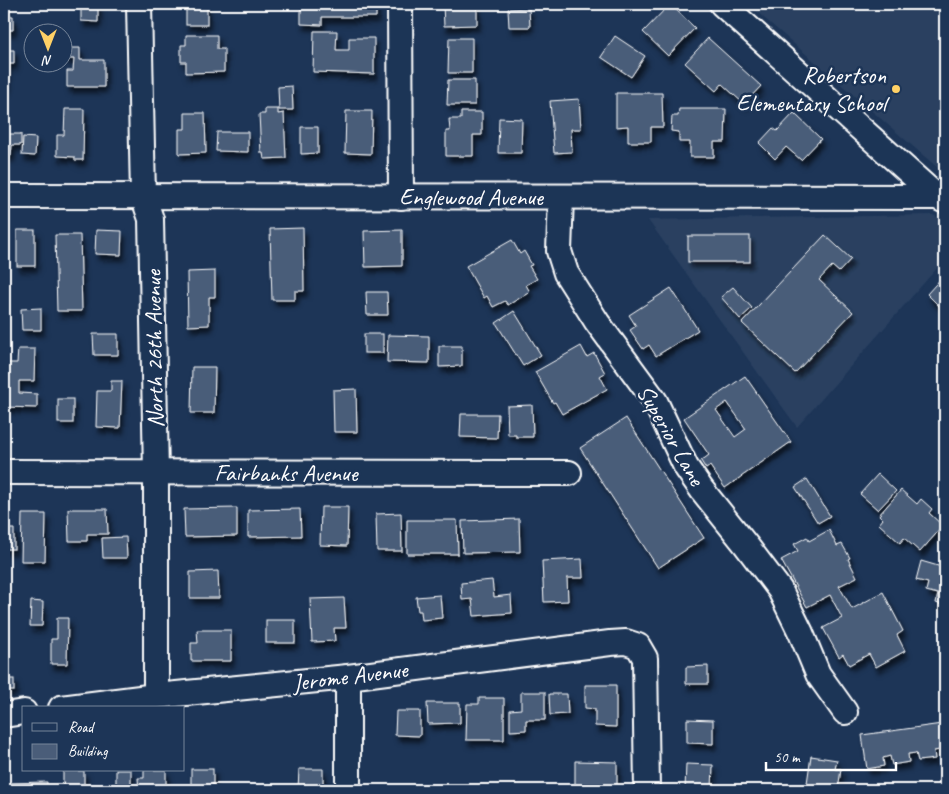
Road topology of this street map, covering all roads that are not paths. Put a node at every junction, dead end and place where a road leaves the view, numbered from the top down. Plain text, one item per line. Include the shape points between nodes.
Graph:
1 (139, 4) edge
2 (400, 4) edge
3 (722, 4) edge
4 (4, 196) edge
5 (143, 196) junction
6 (401, 197) junction
7 (561, 197) junction
8 (941, 199) edge
9 (4, 472) edge
10 (156, 473) junction
11 (569, 473) dead end
12 (348, 677) junction
13 (156, 696) junction
14 (77, 706) edge
15 (22, 712) edge
16 (845, 712) dead end
17 (4, 715) edge
18 (348, 790) edge
19 (647, 790) edge

1 - 5 street, North 26th Avenue
2 - 6 street
3 - 8 street
4 - 5 street, Englewood Avenue
5 - 6 street, Englewood Avenue
5 - 10 street, North 26th Avenue via 151,219
6 - 7 street, Englewood Avenue
7 - 8 street, Englewood Avenue
7 - 16 street, Superior Lane via 559,251 566,273 597,322 655,401 686,467 780,590 818,674
9 - 10 street, Fairbanks Avenue
10 - 11 street, Fairbanks Avenue
10 - 13 street, North 26th Avenue
12 - 13 street, Jerome Avenue
12 - 18 street
12 - 19 street, Jerome Avenue via 610,643 626,642 638,646 645,658 646,672
13 - 14 street, Jerome Avenue
15 - 17 street

